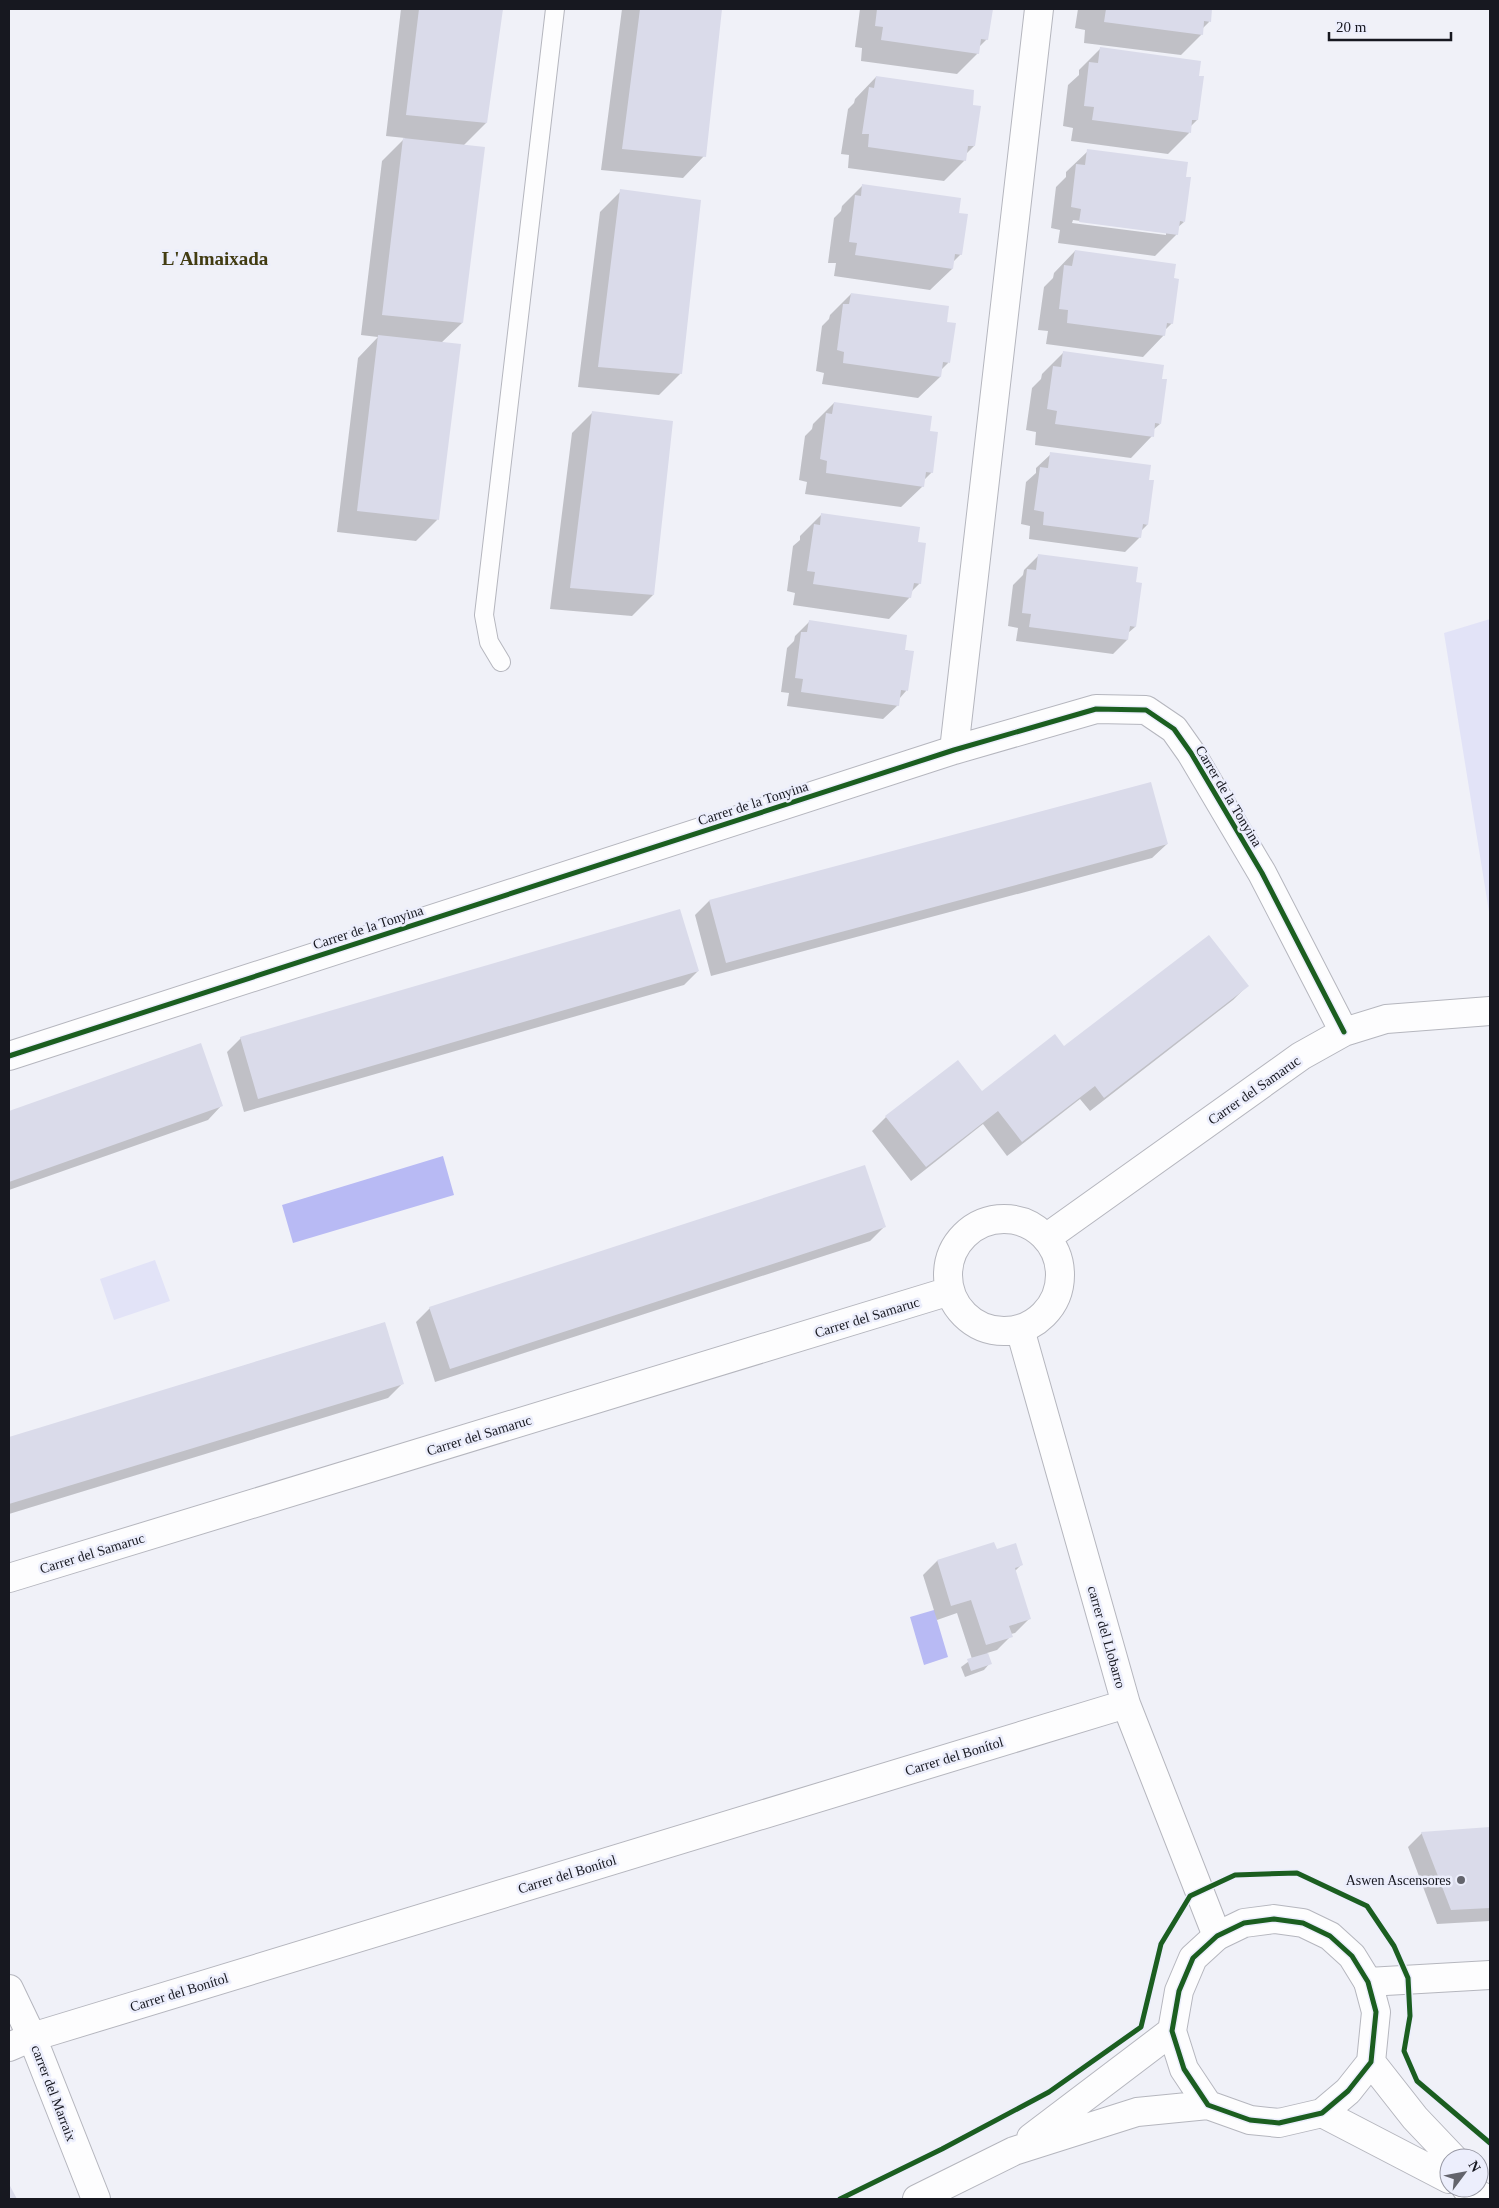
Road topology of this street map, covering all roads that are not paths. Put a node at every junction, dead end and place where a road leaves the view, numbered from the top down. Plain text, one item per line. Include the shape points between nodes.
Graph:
1 (555, 9) edge
2 (1039, 9) edge
3 (501, 662) dead end
4 (954, 750) junction
5 (1490, 1011) edge
6 (1344, 1032) junction
7 (9, 1056) edge
8 (1046, 1238) junction
9 (950, 1291) junction
10 (1020, 1330) junction
11 (9, 1578) edge
12 (1126, 1704) junction
13 (1217, 1936) junction
14 (1490, 1975) edge
15 (1368, 1982) junction
16 (9, 1989) edge
17 (1172, 2031) junction
18 (20, 2042) edge
19 (1371, 2062) junction
20 (1208, 2105) junction
21 (1322, 2113) junction
22 (1443, 2148) edge
23 (1014, 2151) junction
24 (1439, 2174) edge
25 (96, 2199) edge
26 (917, 2199) edge

1 - 3 lane via 484,615 489,642
2 - 4 street
4 - 6 street, Carrer de la Tonyina via 1096,709 1146,710 1174,729 1262,874
4 - 7 street, Carrer de la Tonyina
5 - 6 street, Carrer del Samaruc via 1386,1019
6 - 8 street, Carrer del Samaruc via 1301,1056
8 - 9 street via 1031,1226 1013,1220 994,1220 976,1226 962,1238 952,1254 948,1272
8 - 10 street via 1056,1254 1060,1272 1058,1291 1050,1308
9 - 10 street via 958,1308 970,1320 994,1330
9 - 11 street, Carrer del Samaruc
10 - 12 street, carrer del Llobarro
12 - 13 street, carrer del Llobarro
12 - 18 street, Carrer del Bonítol
13 - 15 street via 1244,1923 1274,1919 1303,1923 1330,1936 1352,1956
13 - 17 street via 1193,1958 1179,1991
14 - 15 street
15 - 19 street via 1376,2012
16 - 18 street, carrer del Marraix
17 - 20 street via 1184,2069
17 - 23 street
18 - 25 street, carrer del Marraix
19 - 21 street via 1348,2091
19 - 22 street
20 - 21 street via 1250,2120 1279,2123
20 - 23 street via 1137,2112
21 - 24 street
23 - 26 street

